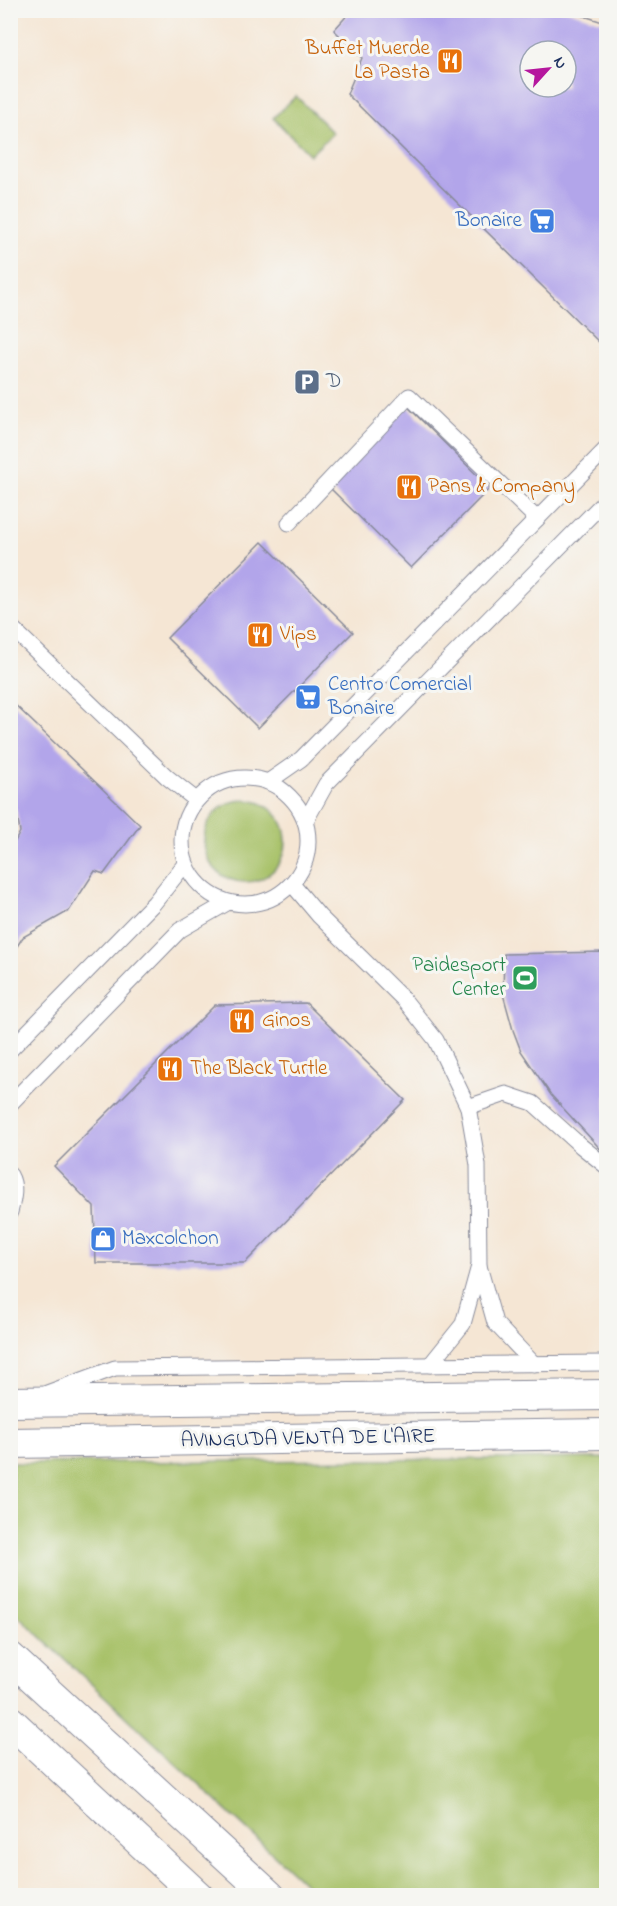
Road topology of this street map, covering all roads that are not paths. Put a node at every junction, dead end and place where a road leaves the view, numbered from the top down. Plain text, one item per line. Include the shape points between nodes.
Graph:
1 (606, 449) edge
2 (606, 500) edge
3 (537, 519) junction
4 (289, 523) dead end
5 (10, 626) edge
6 (268, 782) junction
7 (196, 800) junction
8 (305, 822) junction
9 (185, 864) junction
10 (292, 884) junction
11 (227, 903) junction
12 (10, 1050) edge
13 (10, 1104) edge
14 (468, 1107) junction
15 (606, 1166) edge
16 (10, 1175) edge
17 (10, 1212) edge
18 (479, 1266) junction
19 (606, 1363) edge
20 (534, 1364) junction
21 (430, 1365) junction
22 (606, 1395) edge
23 (17, 1402) edge
24 (606, 1434) edge
25 (10, 1443) edge
26 (10, 1656) edge
27 (10, 1721) edge
28 (198, 1896) edge
29 (270, 1896) edge

1 - 3 lane
2 - 8 lane via 326,784
3 - 4 lane via 409,396
3 - 6 lane via 301,759
5 - 7 lane via 167,777
6 - 7 lane via 229,779
6 - 8 lane via 297,805
7 - 9 lane via 185,819 181,841
8 - 10 lane via 308,844 304,865
9 - 11 lane via 195,881
9 - 12 lane via 154,903
10 - 11 lane via 273,898 251,905
10 - 14 lane via 405,1001 436,1040
11 - 13 lane via 180,930
14 - 15 lane via 506,1094 533,1103
14 - 18 lane via 478,1165
16 - 17 lane via 14,1196
18 - 20 lane via 495,1323
18 - 21 lane via 464,1324
19 - 20 lane
20 - 21 lane
21 - 23 lane via 115,1368
22 - 23 street, AVINGUDA VENTA DE L'AIRE
24 - 25 street, AVINGUDA VENTA DE L'AIRE
26 - 29 street
27 - 28 street

